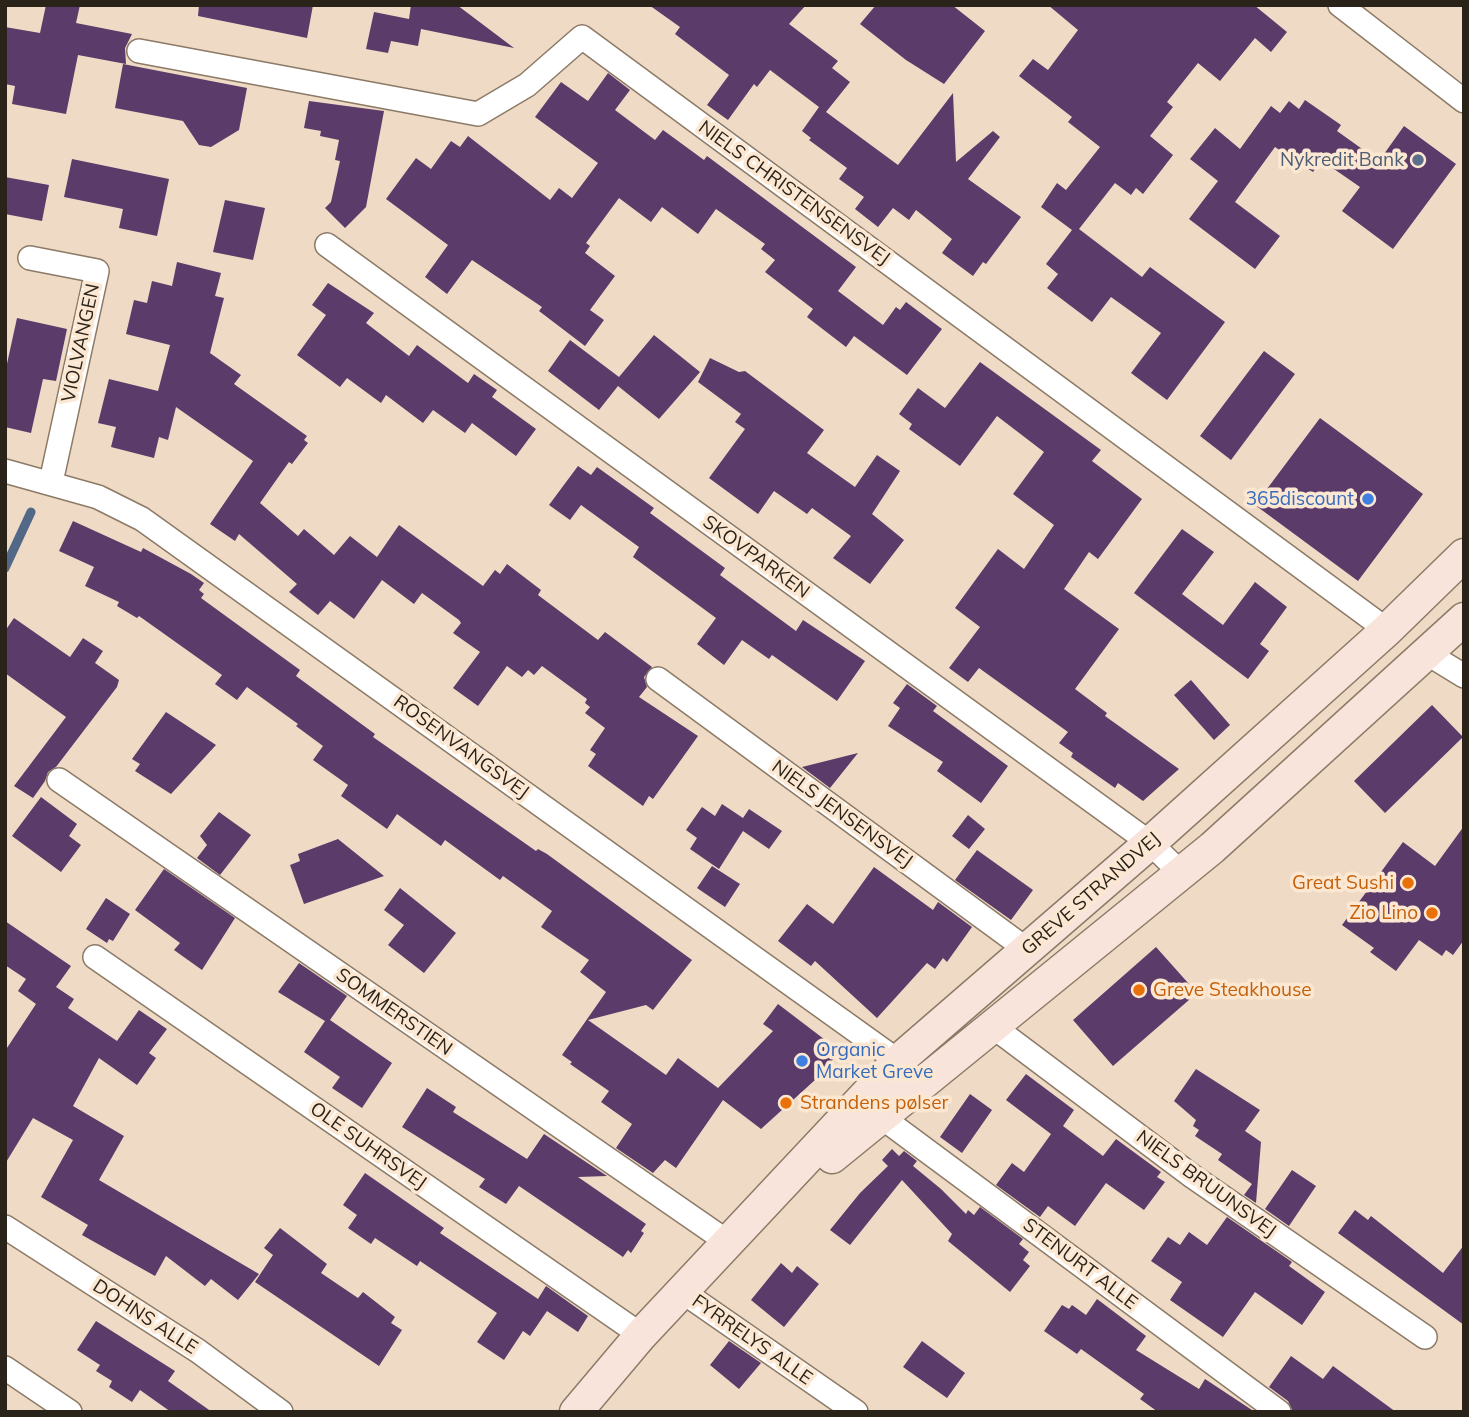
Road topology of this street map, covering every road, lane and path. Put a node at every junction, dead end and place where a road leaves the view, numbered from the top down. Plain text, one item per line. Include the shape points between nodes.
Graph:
1 (1340, 5) edge
2 (139, 51) dead end
3 (1464, 100) edge
4 (327, 245) dead end
5 (30, 258) dead end
6 (5, 471) edge
7 (51, 482) junction
8 (1464, 555) edge
9 (1464, 619) edge
10 (1387, 630) junction
11 (1427, 654) junction
12 (1464, 676) edge
13 (658, 680) dead end
14 (59, 780) dead end
15 (1150, 843) junction
16 (1181, 873) junction
17 (1026, 950) junction
18 (95, 957) dead end
19 (991, 1025) junction
20 (898, 1061) junction
21 (880, 1116) junction
22 (5, 1227) edge
23 (729, 1243) junction
24 (683, 1292) junction
25 (641, 1335) junction
26 (1425, 1337) dead end
27 (5, 1368) edge
28 (71, 1412) edge
29 (281, 1412) edge
30 (576, 1412) edge
31 (856, 1412) edge
32 (1279, 1412) edge

1 - 3 street
2 - 10 street, NIELS CHRISTENSENSVEJ via 478,114 527,85 582,37
4 - 15 street, SKOVPARKEN
5 - 7 street, VIOLVANGEN via 97,271
6 - 7 street, ROSENVANGSVEJ
7 - 20 street, ROSENVANGSVEJ via 98,497 142,519
8 - 10 main road, GREVE STRANDVEJ
9 - 11 main road, GREVE STRANDVEJ
10 - 15 main road, GREVE STRANDVEJ
11 - 12 street
11 - 16 main road, GREVE STRANDVEJ
13 - 17 street, NIELS JENSENSVEJ
14 - 23 street, SOMMERSTIEN
15 - 16 street, SKOVPARKEN
15 - 17 main road, GREVE STRANDVEJ
16 - 19 main road, GREVE STRANDVEJ
17 - 20 main road, GREVE STRANDVEJ
18 - 25 street, OLE SUHRSVEJ
19 - 21 main road, GREVE STRANDVEJ
19 - 26 street, NIELS BRUUNSVEJ via 1192,1176
20 - 23 main road, GREVE STRANDVEJ
21 - 23 main road, GREVE STRANDVEJ
21 - 32 street, STENURT ALLE
22 - 29 street, DOHNS ALLE via 198,1351
23 - 24 main road, GREVE STRANDVEJ
24 - 25 main road, GREVE STRANDVEJ
24 - 31 street, FYRRELYS ALLE
25 - 30 main road, GREVE STRANDVEJ
27 - 28 street

